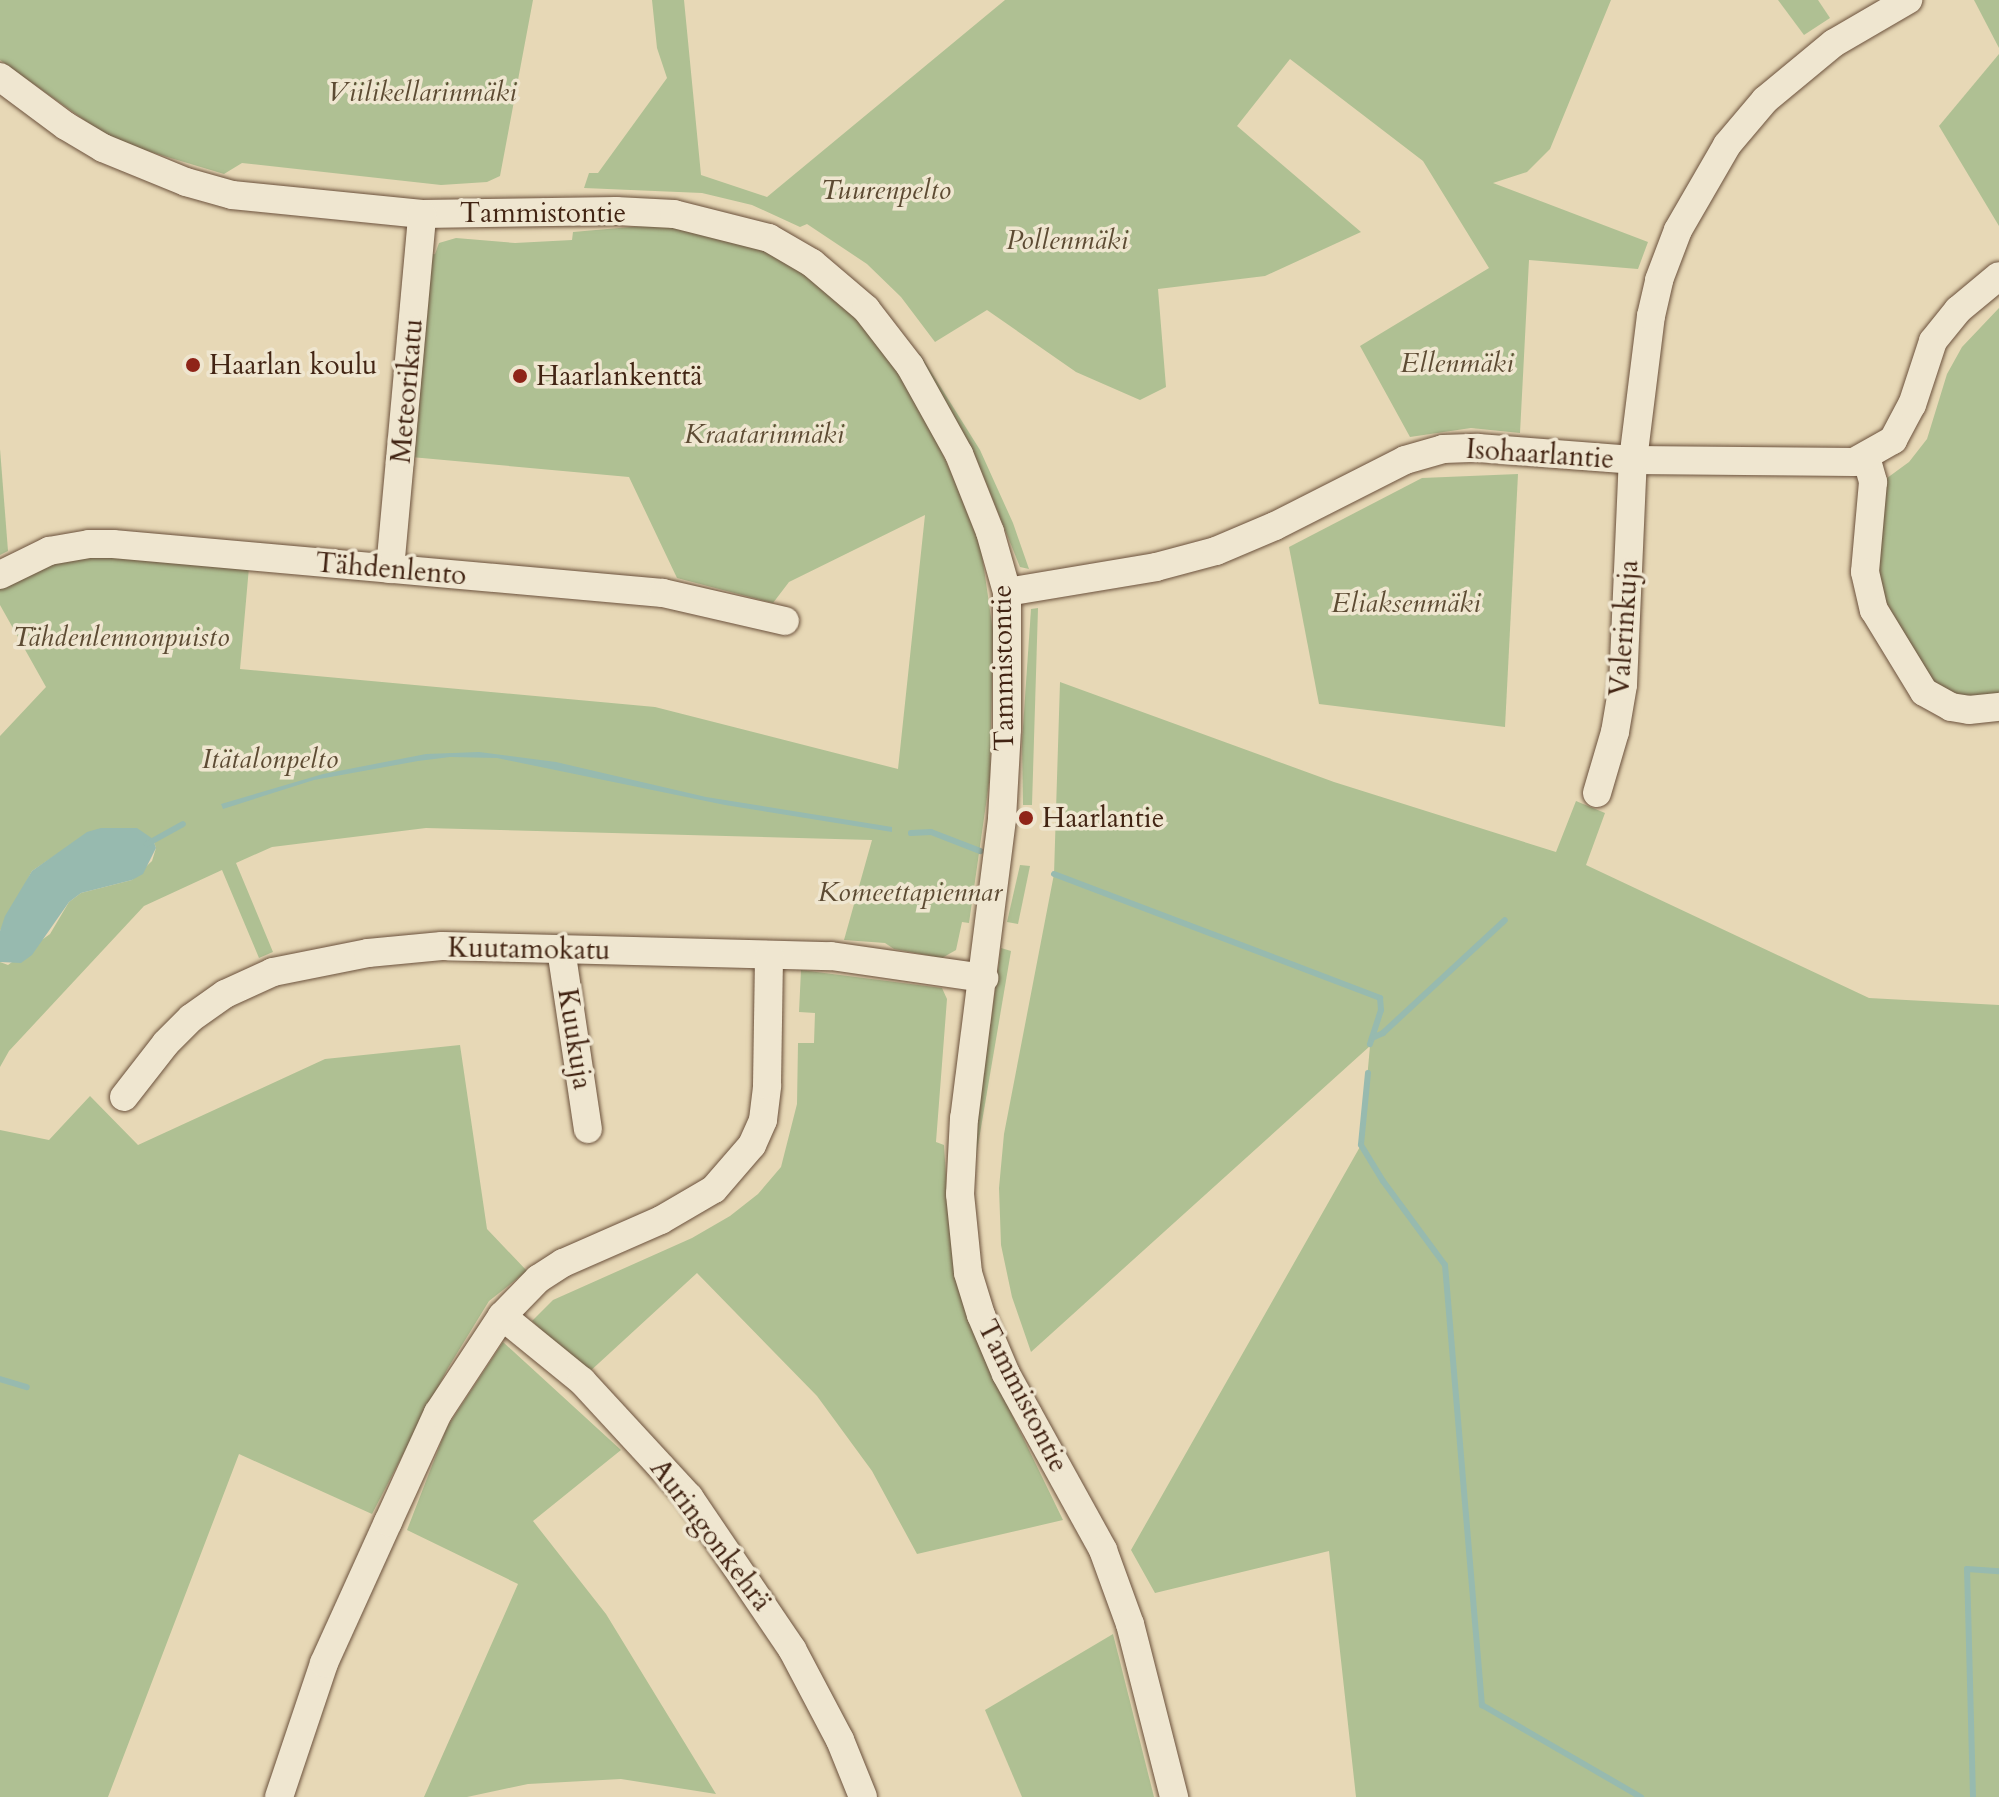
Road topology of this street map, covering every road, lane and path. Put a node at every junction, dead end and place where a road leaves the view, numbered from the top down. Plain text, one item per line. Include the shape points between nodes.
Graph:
1 (1908, 0) edge
2 (0, 77) edge
3 (422, 214) junction
4 (1999, 276) edge
5 (1866, 457) junction
6 (1633, 460) junction
7 (390, 569) junction
8 (0, 575) edge
9 (1007, 592) junction
10 (785, 621) dead end
11 (1999, 707) edge
12 (1597, 793) dead end
13 (561, 949) junction
14 (769, 955) junction
15 (984, 978) junction
16 (124, 1097) dead end
17 (588, 1129) dead end
18 (502, 1316) junction
19 (279, 1797) edge
20 (863, 1797) edge
21 (1174, 1797) edge

1 - 6 street, Valerinkuja via 1805,64 1747,120 1711,168 1659,280
2 - 3 street, Tammistontie via 103,148 186,182 232,195
3 - 7 street, Meteorikatu
3 - 9 street, Tammistontie via 674,214 769,238 812,263 866,309 910,366 959,454
4 - 5 street, Isohaarlantie via 1945,323 1924,361 1903,425 1893,440
5 - 6 street, Isohaarlantie via 1841,464
5 - 11 street via 1873,482 1865,572 1874,610 1924,692 1951,707
6 - 9 street, Isohaarlantie via 1478,448 1427,452 1216,551 1156,567
6 - 12 street, Valerinkuja via 1623,685
7 - 8 street, Tähdenlento via 89,544 49,551
7 - 10 street, Tähdenlento via 663,593
9 - 15 street, Tammistontie via 1002,819
13 - 14 street, Kuutamokatu
13 - 16 street, Kuutamokatu via 442,946 368,953 273,972 225,994 191,1018
13 - 17 street, Kuukuja
14 - 15 street, Kuutamokatu via 854,958
14 - 18 street via 767,1085 763,1120 752,1145 714,1189 661,1220 563,1263 538,1279
15 - 21 street, Tammistontie via 964,1118 960,1194 968,1273 1006,1374 1103,1550 1130,1624
18 - 19 street via 459,1378 419,1454 324,1663
18 - 20 street, Auringonkehrä via 582,1381 689,1497 792,1649

